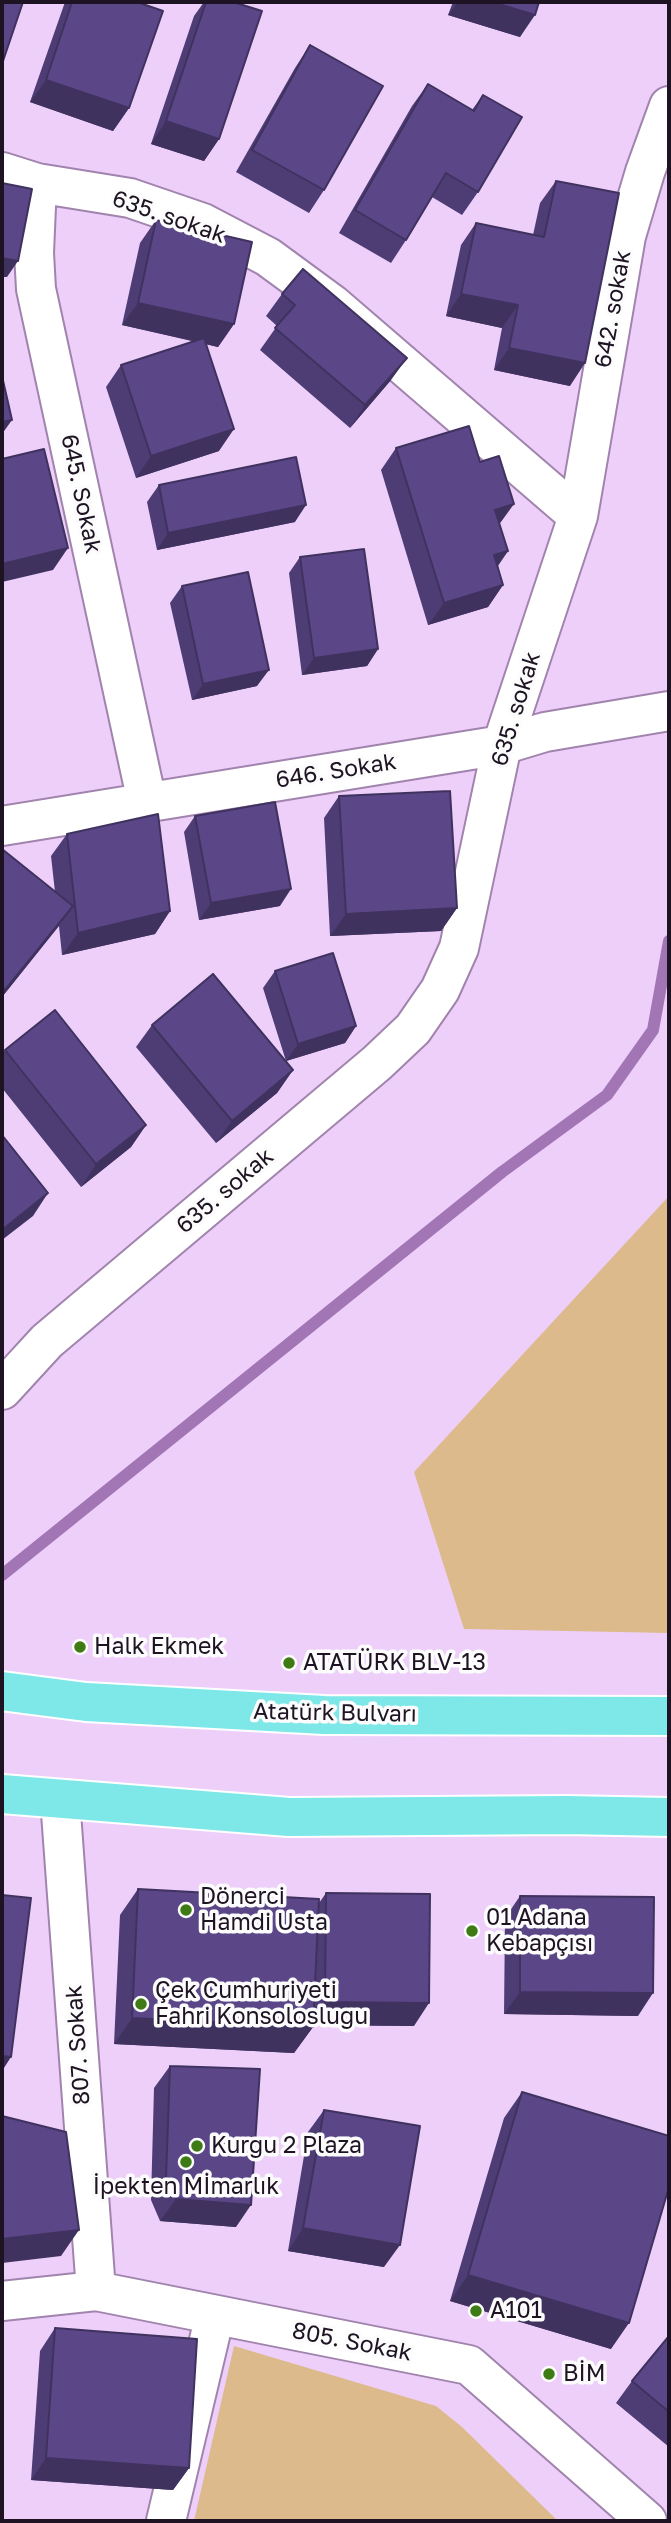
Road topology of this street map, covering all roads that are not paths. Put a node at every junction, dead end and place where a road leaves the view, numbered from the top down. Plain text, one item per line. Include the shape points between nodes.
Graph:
1 (669, 106) edge
2 (2, 172) edge
3 (37, 183) junction
4 (578, 516) junction
5 (669, 711) edge
6 (502, 745) junction
7 (147, 802) junction
8 (2, 826) edge
9 (3, 1387) edge
10 (2, 1691) edge
11 (669, 1716) edge
12 (2, 1794) edge
13 (60, 1799) junction
14 (669, 1817) edge
15 (96, 2291) junction
16 (2, 2301) edge
17 (215, 2315) junction
18 (166, 2521) edge
19 (647, 2521) edge

1 - 4 street, 642. sokak via 626,236
2 - 3 street, 635. sokak
3 - 4 street, 635. sokak via 130,198 203,223 268,257 332,304
3 - 7 street, 645. Sokak via 36,289
4 - 6 street, 635. sokak
5 - 6 street, 646. Sokak via 545,732
6 - 7 street, 646. Sokak
6 - 9 street, 635. sokak via 459,948 440,990 413,1029 47,1341
7 - 8 street, 646. Sokak
10 - 11 main road, Atatürk Bulvarı via 86,1702 324,1714
12 - 13 main road
13 - 14 main road via 289,1817
13 - 15 street, 807. Sokak
15 - 16 street, 805. Sokak
15 - 17 street, 805. Sokak
17 - 18 street
17 - 19 street, 805. Sokak via 469,2365

